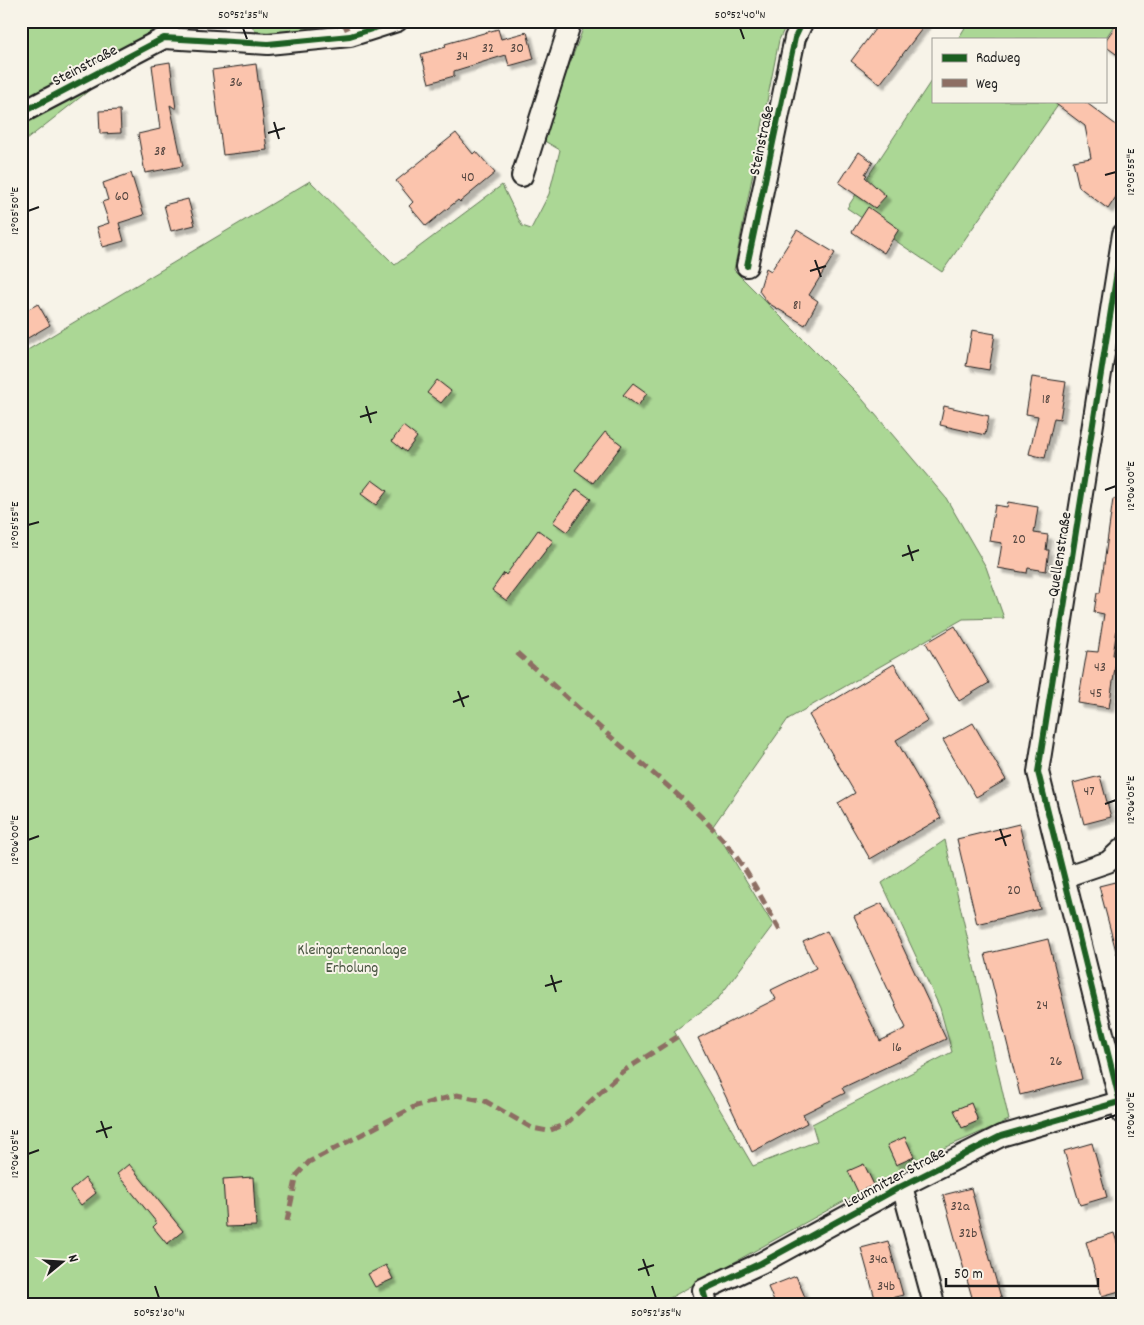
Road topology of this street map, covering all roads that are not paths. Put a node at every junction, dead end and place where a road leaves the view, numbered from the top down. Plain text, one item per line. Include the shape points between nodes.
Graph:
1 (397, 21) edge
2 (571, 21) edge
3 (803, 21) edge
4 (21, 113) edge
5 (522, 176) dead end
6 (1123, 234) edge
7 (747, 266) dead end
8 (1123, 848) edge
9 (1064, 877) junction
10 (1121, 1108) edge
11 (902, 1186) junction
12 (707, 1304) edge
13 (934, 1304) edge

1 - 4 street, Steinstraße via 350,36 268,44 164,38
2 - 5 street
3 - 7 street, Steinstraße via 795,38
6 - 9 street, Quellenstraße via 1038,772
8 - 9 street via 1108,862
9 - 10 street, Leumnitzer Straße
10 - 11 street, Leumnitzer Straße via 1001,1136
11 - 12 street, Leumnitzer Straße via 761,1263 703,1290
11 - 13 street, Leumnitzer Straße

